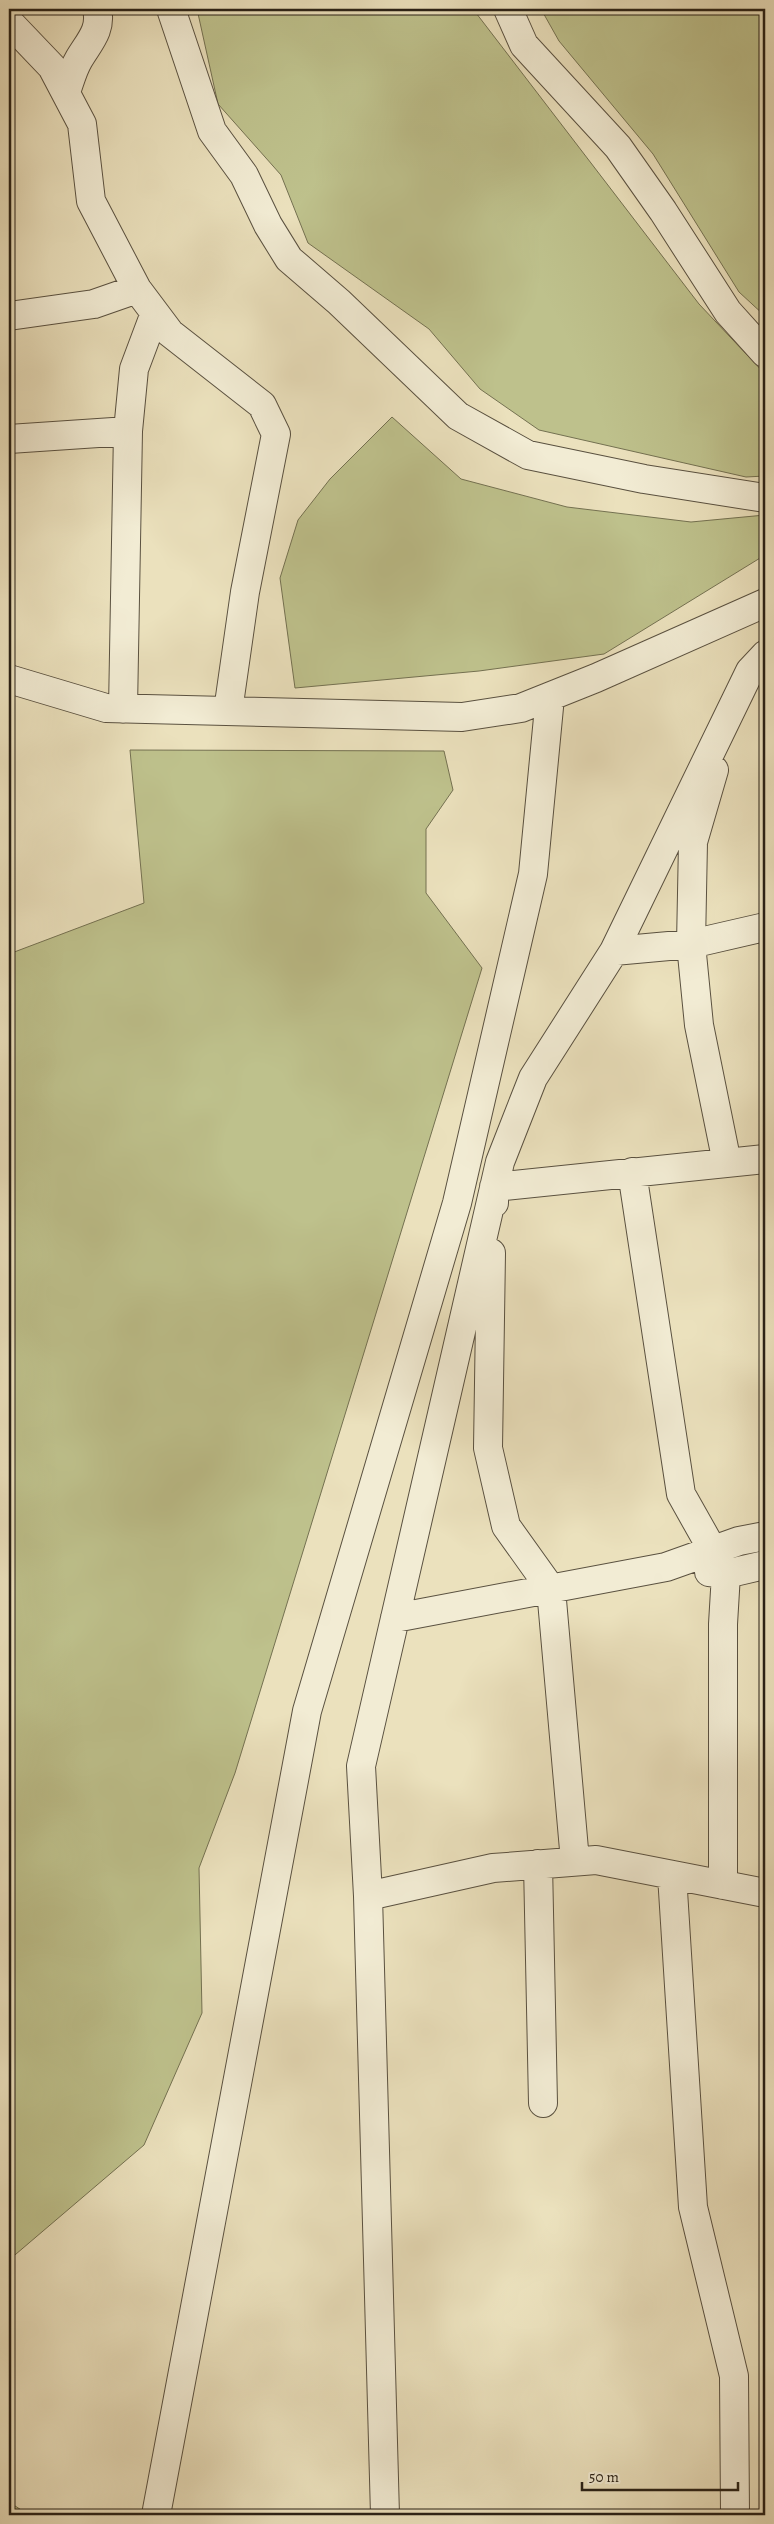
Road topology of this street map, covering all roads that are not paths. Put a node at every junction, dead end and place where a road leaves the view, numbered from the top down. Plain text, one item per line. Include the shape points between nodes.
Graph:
1 (97, 9) edge
2 (171, 9) edge
3 (508, 9) edge
4 (9, 22) edge
5 (66, 92) junction
6 (137, 289) junction
7 (155, 313) junction
8 (9, 316) edge
9 (765, 353) edge
10 (128, 431) junction
11 (9, 440) edge
12 (765, 498) edge
13 (765, 603) edge
14 (765, 654) edge
15 (9, 679) edge
16 (550, 697) junction
17 (123, 708) junction
18 (228, 711) junction
19 (722, 727) junction
20 (765, 927) edge
21 (691, 944) junction
22 (614, 951) junction
23 (765, 1159) edge
24 (727, 1162) junction
25 (632, 1172) junction
26 (494, 1187) junction
27 (765, 1536) edge
28 (713, 1550) junction
29 (765, 1565) edge
30 (666, 1567) junction
31 (726, 1574) junction
32 (551, 1589) junction
33 (395, 1618) junction
34 (575, 1862) junction
35 (538, 1864) junction
36 (672, 1875) junction
37 (723, 1885) junction
38 (765, 1893) edge
39 (368, 1896) junction
40 (543, 2103) dead end
41 (156, 2515) edge
42 (385, 2515) edge
43 (735, 2515) edge

1 - 5 street via 100,20 78,60
2 - 12 street via 212,130 244,175 289,259 339,302 458,416 528,454 644,479
3 - 9 street via 524,45 618,147 728,312
4 - 5 street via 52,67
5 - 6 street via 82,124 91,200
6 - 7 street
6 - 8 street via 94,304
7 - 10 street via 134,369
7 - 18 street via 170,333 262,404 276,434 245,592
10 - 11 street
10 - 17 street
13 - 16 street
14 - 19 street via 750,671
15 - 17 street via 106,708
16 - 18 street via 521,708 462,717
16 - 41 street via 533,874 457,1203 307,1711
17 - 18 street
19 - 21 street via 712,784 693,842
19 - 22 street
20 - 21 street
21 - 22 street
21 - 24 street via 699,1025
22 - 26 street via 533,1078 500,1162
23 - 24 street
24 - 25 street
25 - 26 street
25 - 28 street via 682,1494
26 - 32 street via 488,1328 488,1448 506,1526
26 - 33 street
27 - 28 street
28 - 30 street
28 - 31 street
29 - 31 street
30 - 31 street
30 - 32 street
31 - 37 street
32 - 33 street
32 - 34 street
33 - 39 street via 361,1766
34 - 35 street
34 - 36 street via 596,1860
35 - 39 street via 493,1868
35 - 40 street
36 - 37 street
36 - 43 street via 693,2207 734,2376
37 - 38 street
39 - 42 street

